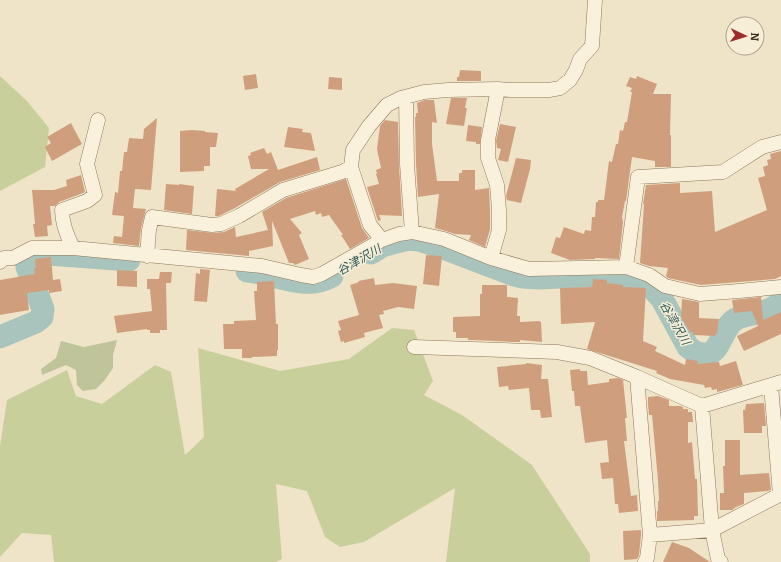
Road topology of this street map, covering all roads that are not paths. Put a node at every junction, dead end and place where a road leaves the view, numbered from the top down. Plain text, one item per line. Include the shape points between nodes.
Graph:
1 (594, 0) edge
2 (498, 89) junction
3 (406, 97) junction
4 (98, 120) dead end
5 (781, 142) edge
6 (351, 167) junction
7 (412, 232) junction
8 (382, 240) junction
9 (73, 248) junction
10 (147, 256) junction
11 (491, 258) junction
12 (0, 262) edge
13 (626, 267) junction
14 (781, 287) edge
15 (414, 347) dead end
16 (637, 377) junction
17 (776, 383) edge
18 (702, 406) junction
19 (780, 495) edge
20 (712, 530) junction
21 (650, 535) junction
22 (645, 562) edge
23 (721, 562) edge

1 - 2 street via 592,46 580,59 570,80 560,88 549,90
2 - 3 street via 424,92
2 - 11 street via 488,140 488,158 497,185 499,210 499,230
3 - 6 street via 387,105 369,126 352,150
3 - 7 street
4 - 9 street via 87,164 95,195 87,201 62,210 66,234
5 - 13 street via 762,147 723,172 638,177
6 - 8 street via 370,225
6 - 10 street via 282,190 221,224 152,217
7 - 8 street
7 - 11 street via 444,239
8 - 10 street via 313,277 262,266
9 - 10 street
9 - 12 street via 32,248 13,258 4,258
11 - 13 street via 529,269
13 - 14 street via 649,275 664,286 700,294
15 - 16 street via 557,352 590,358
16 - 18 street
16 - 21 street
17 - 18 street
17 - 19 street
18 - 20 street
19 - 20 street
20 - 21 street
20 - 23 street via 718,559
21 - 22 street

